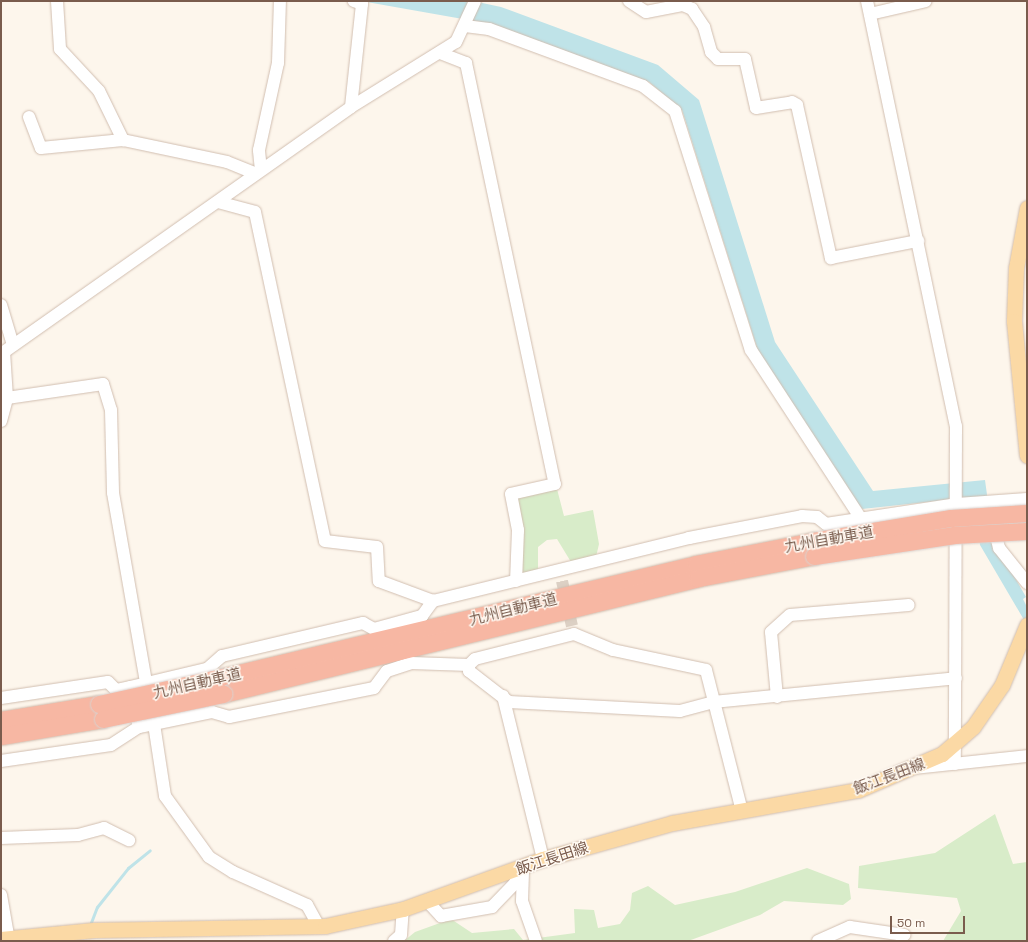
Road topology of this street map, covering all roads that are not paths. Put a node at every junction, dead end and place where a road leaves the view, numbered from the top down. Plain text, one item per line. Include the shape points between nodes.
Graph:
1 (56, 1) edge
2 (280, 1) edge
3 (354, 1) edge
4 (475, 1) edge
5 (629, 1) edge
6 (867, 1) edge
7 (926, 1) edge
8 (870, 14) junction
9 (466, 25) junction
10 (440, 53) junction
11 (352, 107) junction
12 (29, 117) dead end
13 (124, 140) junction
14 (258, 172) junction
15 (218, 202) junction
16 (1027, 208) edge
17 (918, 241) junction
18 (1, 305) edge
19 (6, 350) edge
20 (7, 398) junction
21 (1, 421) edge
22 (1027, 455) edge
23 (1027, 499) edge
24 (989, 501) junction
25 (957, 502) junction
26 (1027, 513) edge
27 (861, 519) junction
28 (1027, 531) edge
29 (813, 549) junction
30 (516, 581) junction
31 (1027, 583) edge
32 (432, 601) junction
33 (909, 605) dead end
34 (1026, 627) edge
35 (469, 665) junction
36 (956, 678) junction
37 (146, 682) junction
38 (130, 687) junction
39 (503, 696) junction
40 (777, 697) junction
41 (1, 698) edge
42 (713, 702) junction
43 (101, 712) junction
44 (1, 720) edge
45 (154, 724) junction
46 (138, 727) junction
47 (1, 736) edge
48 (956, 742) junction
49 (1027, 756) edge
50 (1, 761) edge
51 (955, 764) junction
52 (913, 768) junction
53 (742, 811) junction
54 (1, 838) edge
55 (128, 840) dead end
56 (543, 859) junction
57 (523, 866) junction
58 (1, 895) edge
59 (427, 901) junction
60 (403, 909) junction
61 (319, 926) junction
62 (904, 934) dead end
63 (6, 939) edge
64 (394, 941) edge
65 (536, 941) edge
66 (818, 941) edge

1 - 13 street via 60,49 99,91
2 - 14 street via 278,63 259,150
3 - 11 street via 362,4
4 - 9 street
5 - 17 street via 646,12 683,5 692,9 704,27 711,52 718,58 745,59 756,108 792,102 797,105 831,258
6 - 8 street
7 - 8 street
8 - 17 street
9 - 10 street via 456,42
9 - 27 street via 488,30 643,86 675,111 751,350
10 - 11 street
10 - 30 street via 466,63 555,484 511,494 518,530
11 - 14 street
12 - 13 street via 41,148
13 - 14 street via 227,162
14 - 15 street
15 - 19 street
15 - 32 street via 255,212 325,541 377,547 379,581
16 - 22 main road via 1016,268 1014,320
17 - 25 street via 956,426
18 - 19 street
19 - 20 street
20 - 21 street
20 - 37 street via 103,384 111,410 113,493
23 - 24 street
24 - 25 street
24 - 31 street via 999,548
25 - 27 street
25 - 36 street
26 - 29 highway, 九州自動車道, bridge via 951,518
27 - 30 street via 826,524 817,517 802,516 561,575
28 - 29 highway, 九州自動車道, bridge via 954,535
29 - 43 highway, 九州自動車道, bridge via 698,578
30 - 32 street
32 - 37 street via 422,616 374,629 364,623 229,654 207,669
33 - 40 street via 790,615 771,632
34 - 48 main road, 飯江長田線 via 1002,685 973,727
35 - 39 street via 469,671
35 - 42 street via 475,659 573,630 613,650 706,670
35 - 45 street via 411,662 387,671 374,688 229,717 212,712
36 - 40 street
36 - 48 street
37 - 38 street
38 - 41 street via 116,690 108,682
38 - 46 street
39 - 42 street via 509,702 680,711
39 - 56 street
40 - 42 street
42 - 53 street
43 - 44 highway, 九州自動車道
43 - 47 highway, 九州自動車道
45 - 46 street
45 - 61 street via 165,796 209,857 233,872 307,905
46 - 50 street via 111,745
48 - 51 street
48 - 52 main road, 飯江長田線 via 942,754
49 - 51 street
51 - 52 street
52 - 53 main road, 飯江長田線 via 858,790
53 - 56 main road, 飯江長田線 via 672,823
54 - 55 street via 78,835 104,828
56 - 57 main road, 飯江長田線
57 - 59 main road, 飯江長田線
57 - 59 street via 515,883 492,907 441,916
57 - 65 street via 522,901
58 - 63 street
59 - 60 main road, 飯江長田線
60 - 61 main road, 飯江長田線
60 - 64 street via 401,935
61 - 63 main road, 飯江長田線 via 94,930
62 - 66 street via 850,927

